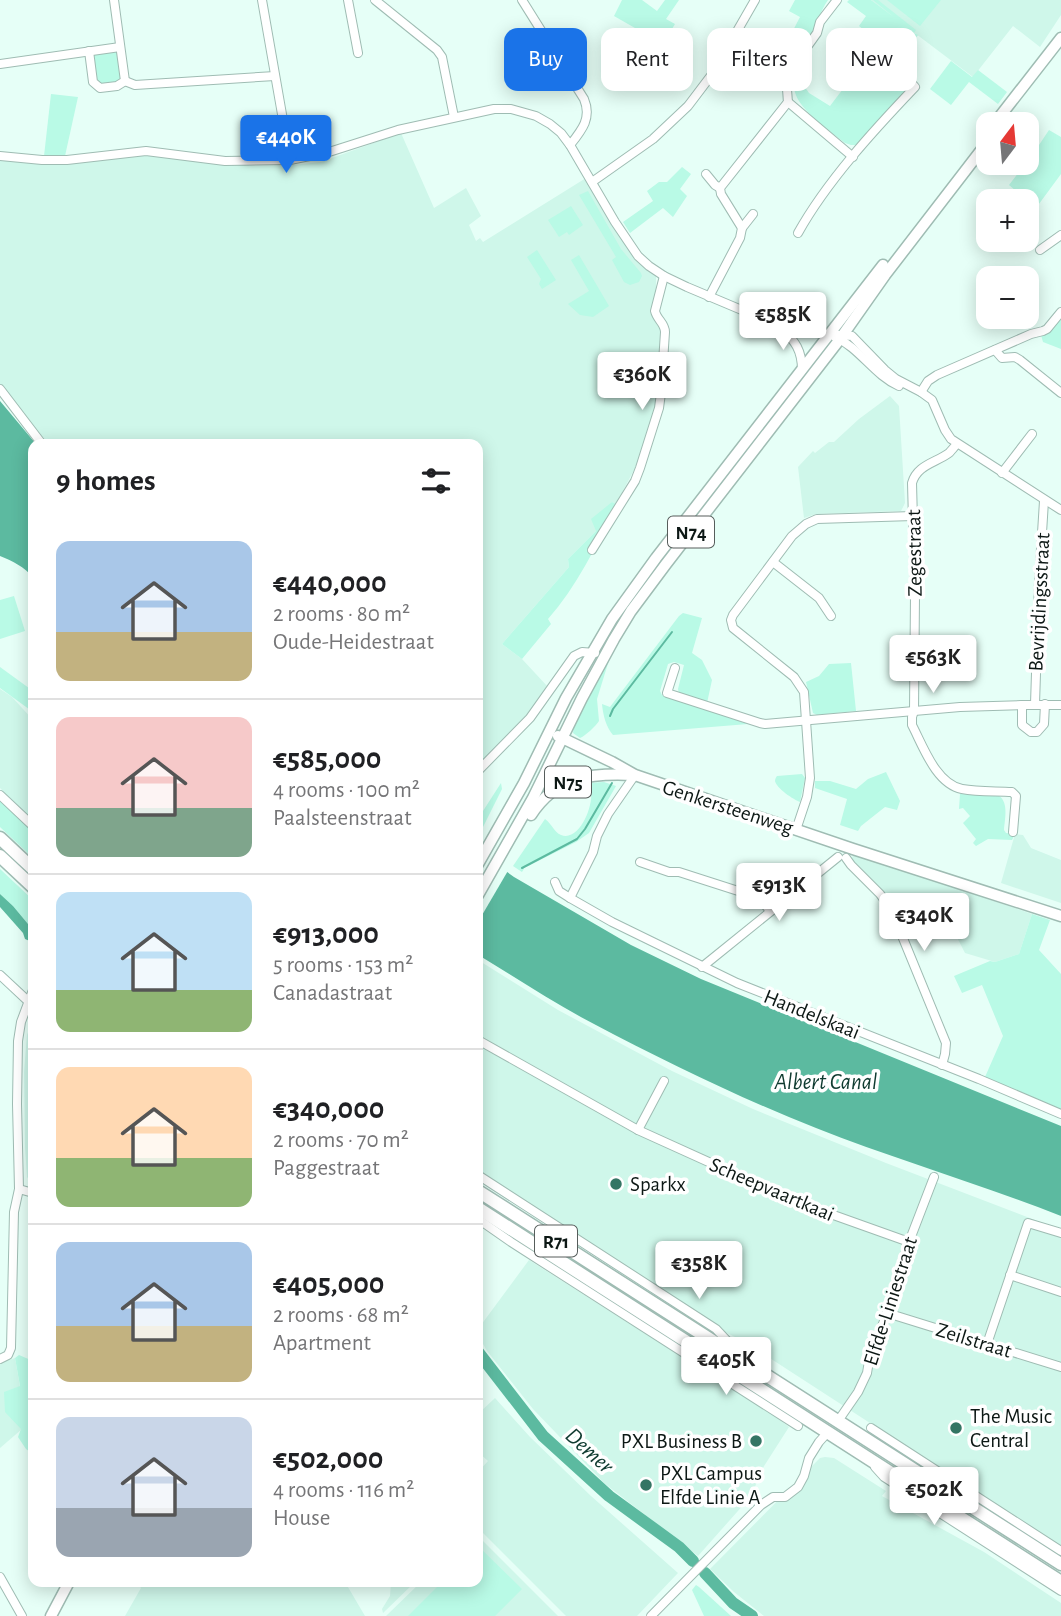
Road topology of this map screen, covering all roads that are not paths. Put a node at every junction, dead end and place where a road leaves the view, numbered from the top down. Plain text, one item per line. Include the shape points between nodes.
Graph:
1 (114, 0) edge
2 (262, 0) edge
3 (348, 0) edge
4 (375, 0) edge
5 (522, 0) edge
6 (755, 0) edge
7 (837, 0) edge
8 (738, 28) edge
9 (1061, 38) edge
10 (812, 40) edge
11 (120, 47) junction
12 (1061, 48) edge
13 (89, 51) junction
14 (358, 53) dead end
15 (0, 64) edge
16 (275, 76) junction
17 (125, 81) junction
18 (707, 82) edge
19 (787, 91) edge
20 (911, 91) edge
21 (788, 102) junction
22 (1003, 112) edge
23 (1010, 112) edge
24 (454, 117) junction
25 (570, 145) junction
26 (0, 149) edge
27 (976, 149) edge
28 (0, 156) edge
29 (853, 157) junction
30 (976, 157) edge
31 (290, 160) junction
32 (706, 174) dead end
33 (592, 182) junction
34 (720, 188) junction
35 (753, 214) dead end
36 (743, 228) junction
37 (798, 233) dead end
38 (1061, 235) edge
39 (1040, 250) dead end
40 (664, 276) junction
41 (709, 297) junction
42 (1061, 312) edge
43 (782, 327) junction
44 (837, 336) junction
45 (995, 350) junction
46 (802, 370) junction
47 (0, 389) edge
48 (921, 392) junction
49 (1061, 393) edge
50 (1032, 435) dead end
51 (38, 439) edge
52 (957, 444) junction
53 (1002, 473) junction
54 (1044, 501) junction
55 (1061, 510) edge
56 (913, 516) junction
57 (592, 550) dead end
58 (773, 562) junction
59 (831, 616) dead end
60 (593, 652) junction
61 (603, 658) junction
62 (567, 667) junction
63 (675, 668) dead end
64 (578, 678) junction
65 (1035, 704) junction
66 (1045, 704) junction
67 (1022, 705) junction
68 (1061, 705) edge
69 (914, 711) junction
70 (806, 721) junction
71 (549, 732) junction
72 (563, 738) junction
73 (483, 766) edge
74 (635, 775) junction
75 (0, 795) edge
76 (28, 821) edge
77 (796, 830) junction
78 (1013, 832) dead end
79 (0, 838) edge
80 (508, 845) junction
81 (483, 855) edge
82 (0, 856) edge
83 (640, 862) dead end
84 (28, 864) edge
85 (28, 882) edge
86 (555, 882) dead end
87 (483, 887) edge
88 (570, 898) junction
89 (770, 911) junction
90 (1061, 916) edge
91 (702, 967) junction
92 (0, 975) edge
93 (28, 994) edge
94 (28, 1007) edge
95 (483, 1043) edge
96 (942, 1065) junction
97 (664, 1081) dead end
98 (1061, 1114) edge
99 (639, 1130) junction
100 (934, 1177) dead end
101 (483, 1178) edge
102 (19, 1189) junction
103 (28, 1192) edge
104 (483, 1194) edge
105 (483, 1211) edge
106 (483, 1222) edge
107 (1061, 1233) edge
108 (909, 1242) junction
109 (1010, 1275) junction
110 (1061, 1292) edge
111 (887, 1313) junction
112 (687, 1342) junction
113 (670, 1344) junction
114 (987, 1344) junction
115 (0, 1359) edge
116 (1061, 1367) edge
117 (798, 1395) junction
118 (838, 1421) junction
119 (798, 1426) dead end
120 (871, 1428) dead end
121 (828, 1432) junction
122 (891, 1456) junction
123 (866, 1457) junction
124 (919, 1460) junction
125 (1061, 1551) edge
126 (1061, 1564) edge
127 (0, 1577) edge
128 (1061, 1582) edge
129 (66, 1587) edge
130 (1061, 1591) edge
131 (22, 1616) edge
132 (51, 1616) edge
133 (651, 1616) edge

1 - 11 street
2 - 16 street
3 - 14 street
4 - 24 street via 442,57
5 - 25 street via 587,108
6 - 8 street
7 - 10 street
9 - 22 main road
11 - 13 street
11 - 17 street
12 - 23 main road
13 - 15 street
13 - 17 street via 93,82 100,88
16 - 17 street via 135,85
16 - 31 street
18 - 33 street via 653,139
19 - 21 street
20 - 29 street
21 - 29 street
21 - 34 street
24 - 25 street via 494,109 524,112 550,124
24 - 31 street
25 - 33 street
26 - 28 street
27 - 44 main road, N74
28 - 31 street via 68,160 146,151 225,161
29 - 37 street
30 - 44 main road, N74
32 - 34 street
33 - 40 street via 638,256
34 - 36 street
35 - 36 street
36 - 41 street
38 - 39 street
40 - 41 street
40 - 57 street via 655,311 666,332 659,408 635,481
41 - 43 street
42 - 45 street via 1048,329
43 - 44 street
43 - 46 street via 800,351
44 - 46 main road, N74
44 - 48 street via 884,378
44 - 61 main road, N74 via 631,611
45 - 48 street via 936,375
45 - 49 street via 1002,358 1020,360
46 - 60 main road, N74 via 656,558
47 - 51 street
48 - 52 street via 932,400 945,430
50 - 53 street
52 - 53 street
52 - 56 street, Zegestraat via 913,479
53 - 54 street
54 - 55 street
54 - 65 street, Bevrijdingsstraat
56 - 58 street via 817,519 792,536
56 - 69 street, Zegestraat
58 - 59 street via 819,598
58 - 70 street via 731,621 733,628 794,677 804,692
60 - 61 street
60 - 62 street via 574,656
60 - 64 main road, N74
61 - 72 main road, N74
62 - 64 street via 574,666
62 - 73 street via 530,718
63 - 70 street via 667,693 760,723
64 - 71 main road, N74
65 - 66 street
65 - 67 street
66 - 67 street via 1044,724 1031,733 1023,726
66 - 68 street
67 - 69 street
69 - 70 street
69 - 78 street, Zegestraat via 912,725 944,780 961,789 1016,796
70 - 77 street via 809,780
71 - 72 main road, Genkersteenweg / N75
71 - 81 main road, N74
72 - 74 main road, Genkersteenweg / N75
72 - 80 main road, N74
74 - 77 main road, Genkersteenweg / N75
74 - 80 main road, Genkersteenweg / N75 via 594,775 558,787
74 - 88 street via 608,814
75 - 76 street
77 - 90 main road, Genkersteenweg / N75
79 - 84 highway
80 - 87 main road, N74
82 - 85 highway
83 - 89 street via 760,898
86 - 88 street, Handelskaai
88 - 91 street, Handelskaai
89 - 91 street
89 - 96 street via 842,858 851,865 891,909 946,1043
91 - 96 street, Handelskaai
92 - 93 street
94 - 102 street via 20,1027 16,1064
95 - 99 street, Scheepvaartkaai
96 - 98 street, Handelskaai
97 - 99 street
99 - 108 street, Scheepvaartkaai via 797,1202
100 - 108 street, Elfde-Liniestraat
101 - 117 street via 716,1329 732,1346 793,1385
102 - 103 street
102 - 115 street via 14,1212 9,1353
104 - 117 highway, R71
105 - 112 highway, R71
106 - 113 street
107 - 109 street via 1028,1223
108 - 111 street, Elfde-Liniestraat
109 - 110 street
109 - 114 street
111 - 114 street, Zeilstraat
111 - 118 street, Elfde-Liniestraat via 867,1373
112 - 113 street
112 - 121 highway, R71
113 - 119 street
114 - 116 street, Zeilstraat
117 - 118 highway, R71
118 - 121 highway
118 - 122 highway, R71
120 - 124 street
121 - 123 highway, R71
121 - 133 street via 809,1458 797,1487 761,1504
122 - 124 street
122 - 126 highway, R71
123 - 128 highway, R71
123 - 130 street via 884,1477
124 - 125 street
127 - 131 street
129 - 132 main road

